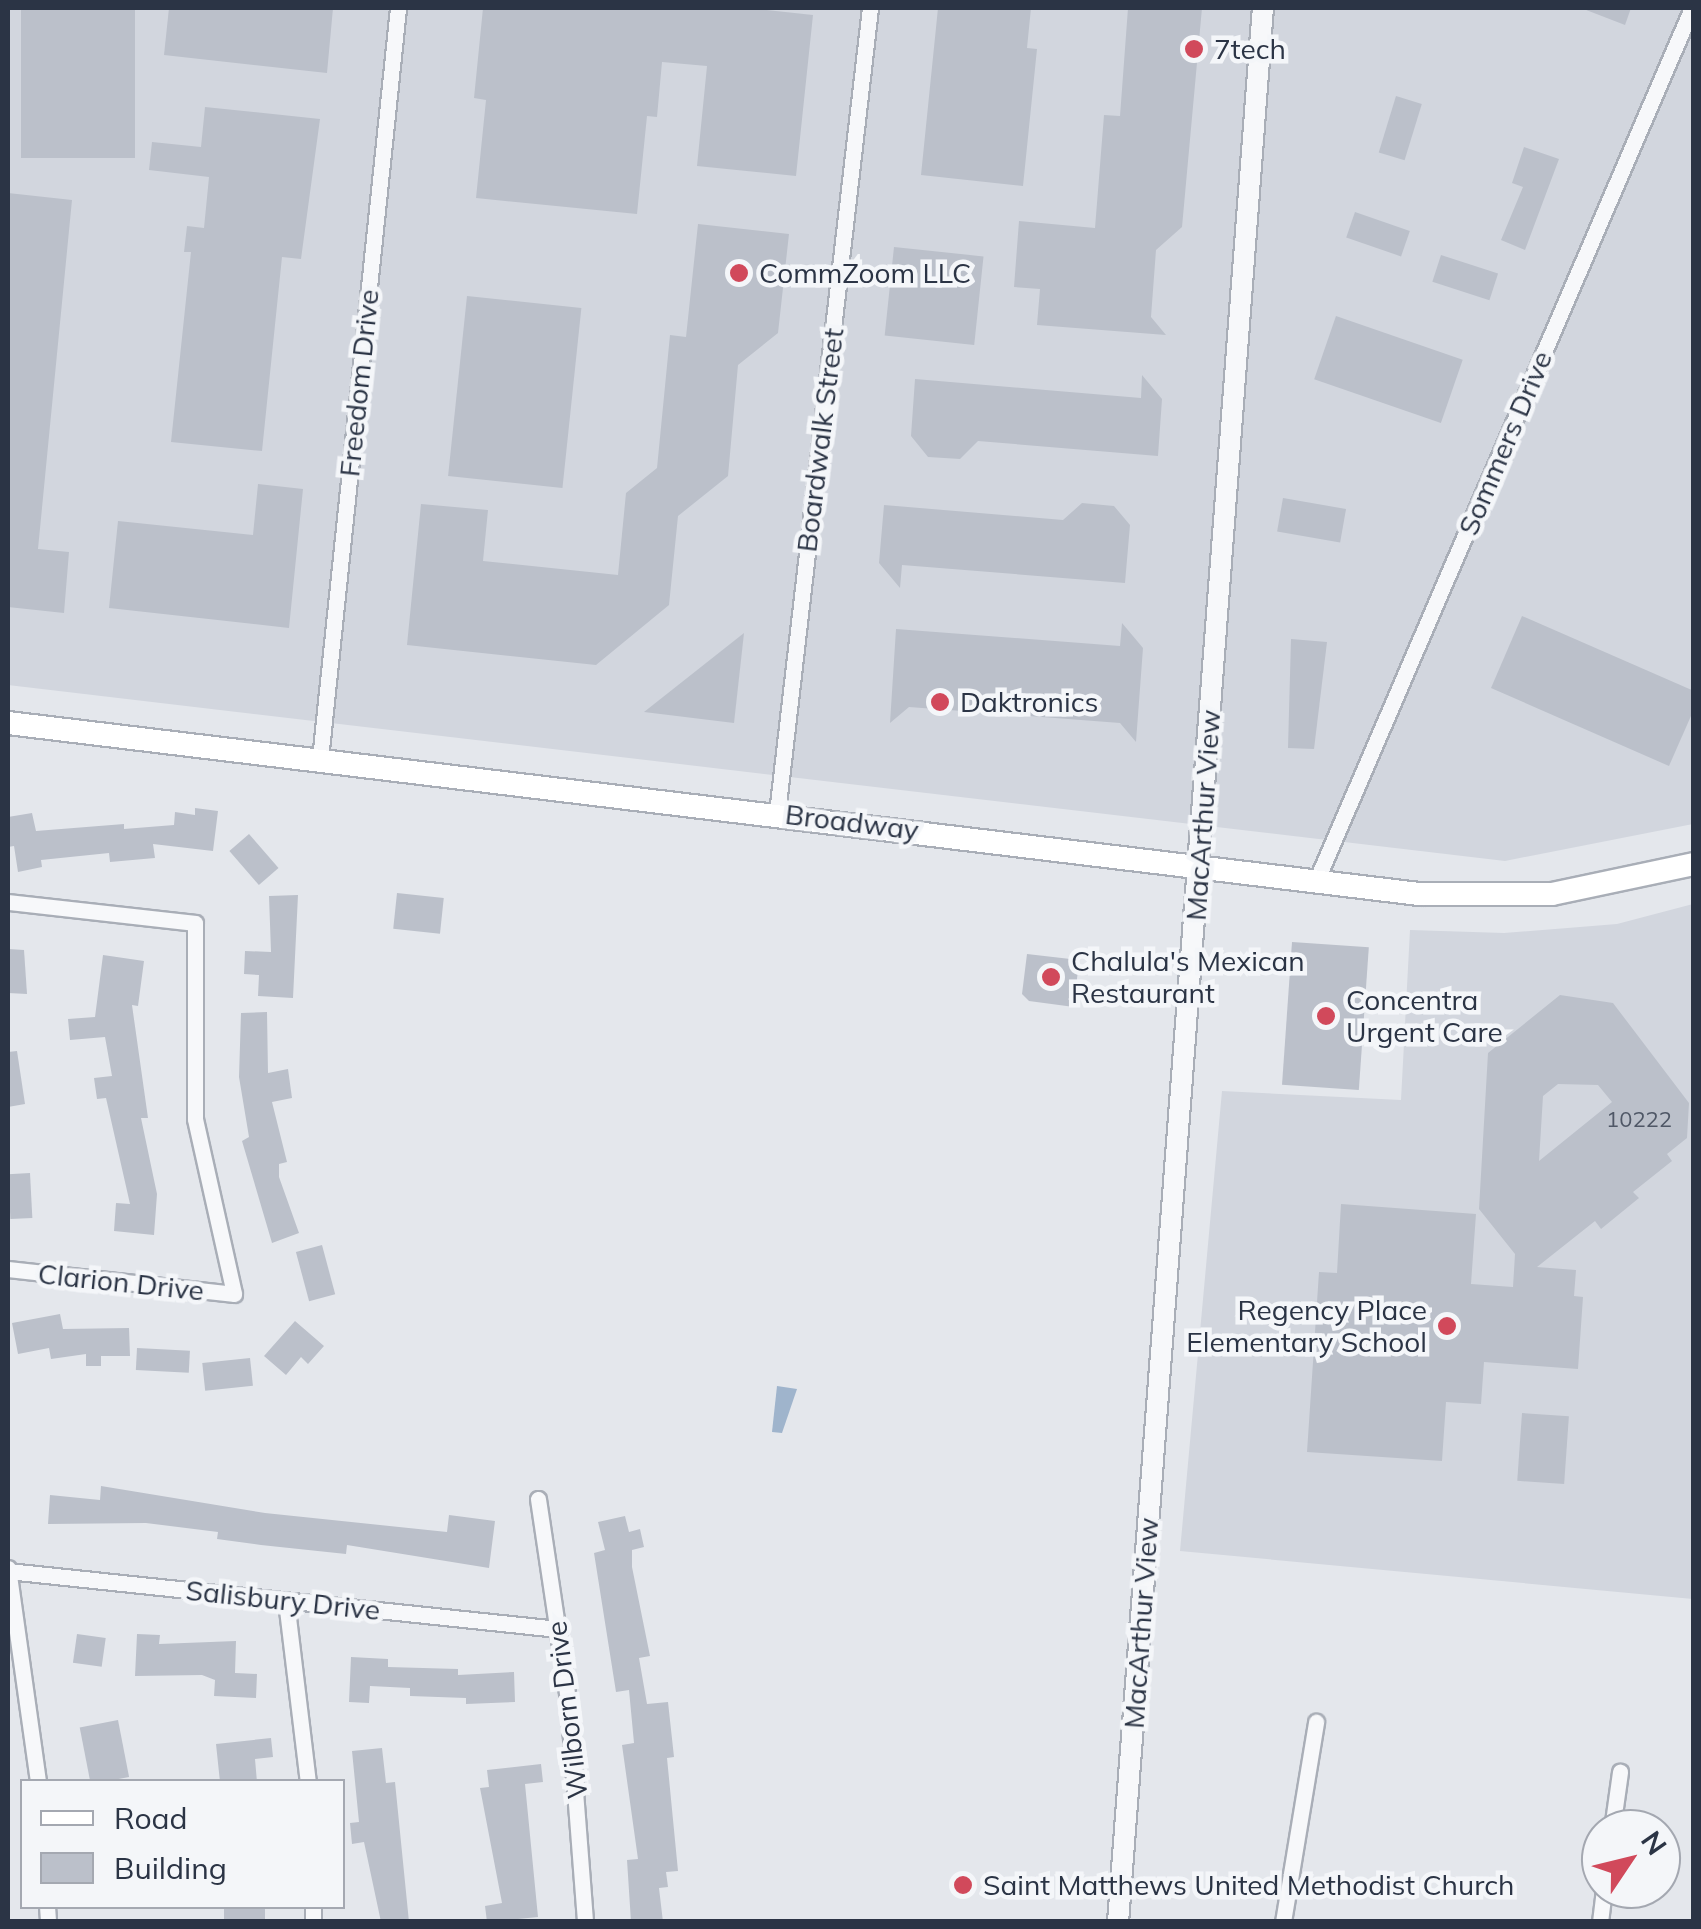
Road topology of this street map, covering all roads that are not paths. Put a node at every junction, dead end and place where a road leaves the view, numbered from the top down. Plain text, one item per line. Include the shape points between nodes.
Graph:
1 (398, 8) edge
2 (870, 8) edge
3 (1263, 8) edge
4 (1692, 8) edge
5 (8, 723) edge
6 (320, 759) junction
7 (777, 813) junction
8 (1200, 863) junction
9 (1694, 864) edge
10 (1317, 879) junction
11 (8, 902) edge
12 (8, 1269) edge
13 (538, 1499) dead end
14 (8, 1570) edge
15 (286, 1601) junction
16 (558, 1629) junction
17 (1316, 1722) dead end
18 (1620, 1772) dead end
19 (38, 1779) edge
20 (308, 1779) edge
21 (1615, 1809) edge
22 (585, 1922) edge
23 (1118, 1922) edge
24 (1283, 1922) edge

1 - 6 street, Freedom Drive
2 - 7 street, Boardwalk Street
3 - 8 street, MacArthur View
4 - 10 street, Sommers Drive
5 - 6 main road, Broadway
6 - 7 main road, Broadway
7 - 8 main road, Broadway
8 - 10 main road, Broadway
8 - 23 street, MacArthur View
9 - 10 main road, Broadway via 1552,894 1420,894
11 - 12 street, Clarion Drive via 195,923 195,1119 234,1294
13 - 16 street, Wilborn Drive
14 - 15 street, Salisbury Drive
14 - 19 street
15 - 16 street, Salisbury Drive
15 - 20 street
16 - 22 street, Wilborn Drive
17 - 24 street
18 - 21 street

